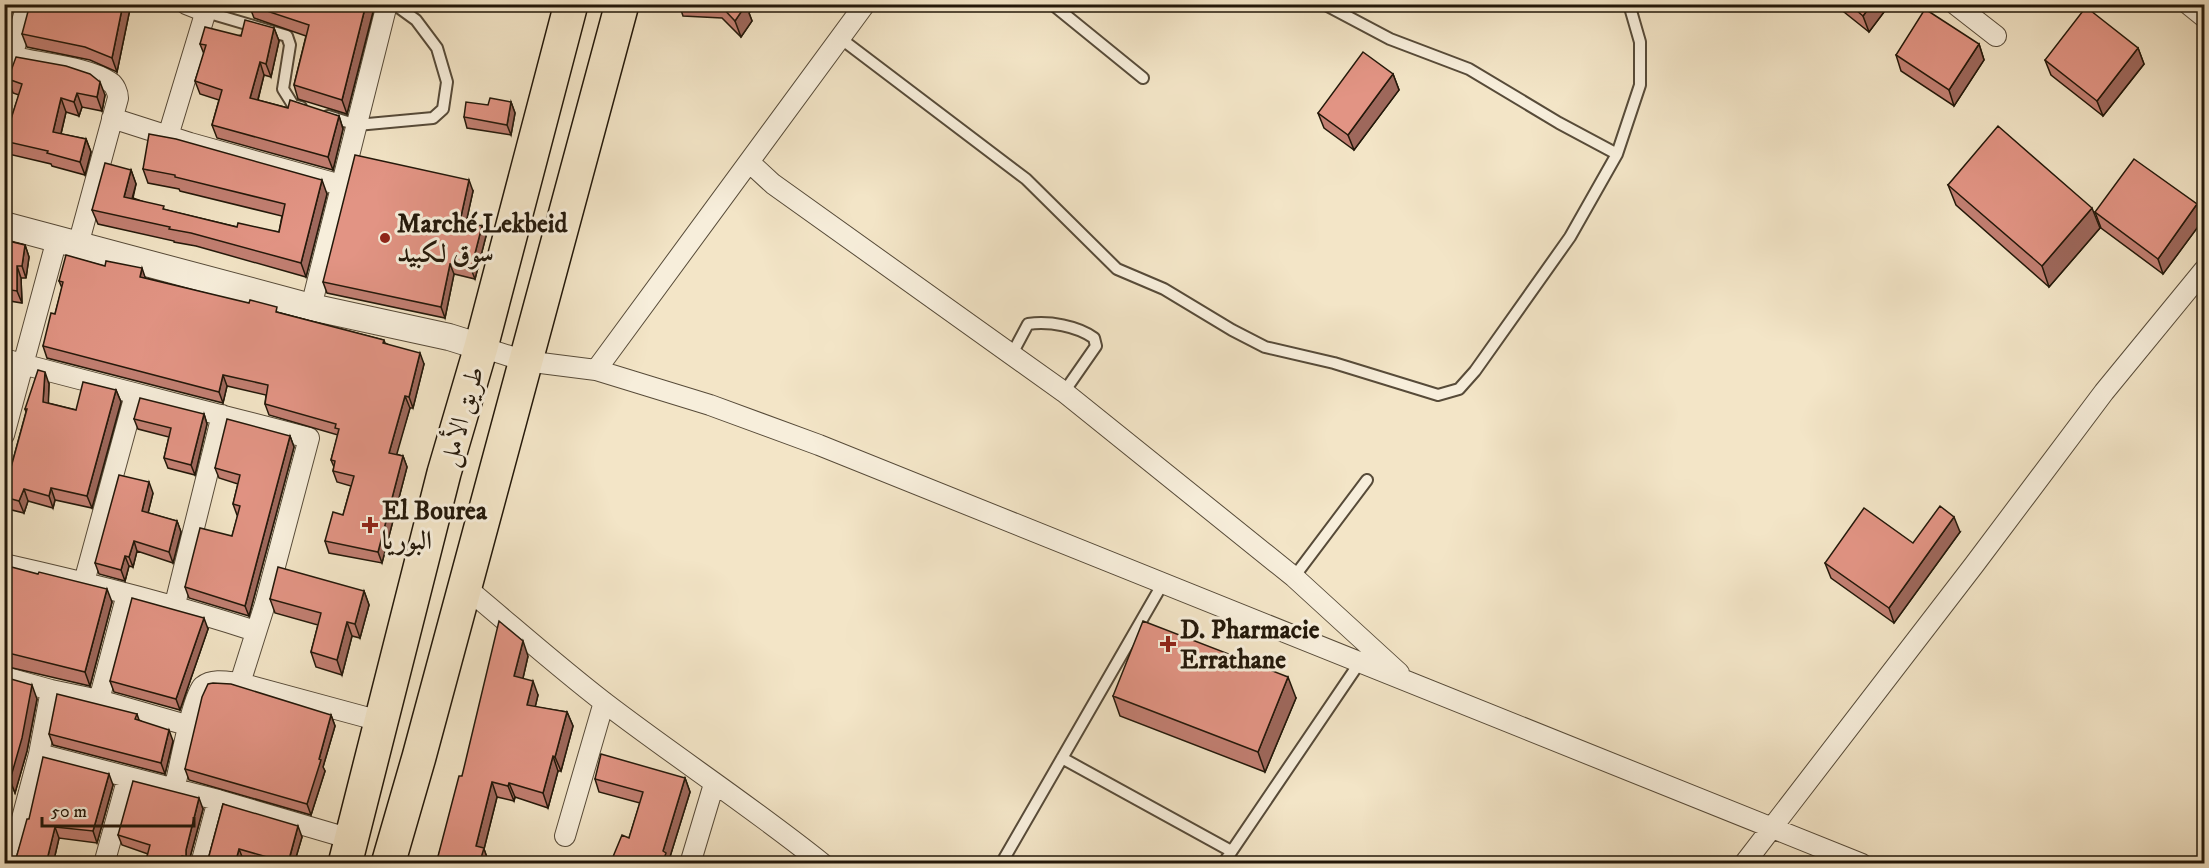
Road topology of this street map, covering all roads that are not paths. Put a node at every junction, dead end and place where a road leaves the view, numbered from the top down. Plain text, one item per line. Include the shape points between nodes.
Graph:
1 (27, 4) edge
2 (186, 4) edge
3 (387, 4) edge
4 (394, 4) edge
5 (571, 4) edge
6 (622, 4) edge
7 (865, 4) edge
8 (1052, 4) edge
9 (1323, 4) edge
10 (1629, 4) edge
11 (1955, 4) edge
12 (2188, 4) edge
13 (207, 8) edge
14 (2205, 17) edge
15 (1996, 36) dead end
16 (840, 38) junction
17 (8, 55) edge
18 (1143, 78) dead end
19 (4, 85) edge
20 (112, 118) junction
21 (357, 125) junction
22 (168, 136) junction
23 (1617, 154) junction
24 (749, 162) junction
25 (341, 185) junction
26 (4, 225) edge
27 (68, 242) junction
28 (2205, 270) edge
29 (311, 307) junction
30 (481, 347) junction
31 (1011, 354) junction
32 (525, 361) junction
33 (14, 362) edge
34 (596, 370) junction
35 (1064, 392) junction
36 (135, 395) junction
37 (222, 415) junction
38 (4, 435) edge
39 (1367, 480) dead end
40 (4, 564) edge
41 (1294, 577) junction
42 (84, 582) junction
43 (1163, 583) junction
44 (464, 586) junction
45 (127, 594) junction
46 (174, 608) junction
47 (255, 631) junction
48 (1360, 662) junction
49 (4, 677) edge
50 (1407, 681) junction
51 (240, 683) junction
52 (51, 690) junction
53 (99, 700) junction
54 (603, 702) junction
55 (380, 721) junction
56 (190, 726) junction
57 (39, 754) junction
58 (1062, 758) junction
59 (128, 777) junction
60 (714, 784) junction
61 (174, 790) junction
62 (218, 801) junction
63 (1773, 828) junction
64 (565, 836) dead end
65 (348, 851) edge
66 (1231, 851) junction
67 (10, 864) edge
68 (104, 864) edge
69 (201, 864) edge
70 (388, 864) edge
71 (690, 864) edge
72 (823, 864) edge
73 (1001, 864) edge
74 (1223, 864) edge
75 (1744, 864) edge
76 (1862, 864) edge

1 - 17 street
2 - 13 street
3 - 21 street
4 - 21 lane via 416,20 437,48 447,82 443,109 433,118
5 - 30 highway, طريق الأمل
6 - 32 highway
7 - 16 street
8 - 18 lane
9 - 23 lane via 1390,39 1469,69
10 - 23 lane via 1640,42 1640,85
11 - 15 street
12 - 14 street
13 - 21 lane via 286,36 290,45 283,89 293,105
13 - 22 street
16 - 23 lane via 1026,179 1117,269 1164,290 1265,347 1345,366 1438,395 1459,389 1475,371 1570,237
16 - 24 street
17 - 19 street
17 - 20 street via 83,71 112,83 118,92
20 - 22 street
20 - 27 street
21 - 25 street
22 - 25 street
24 - 31 street via 773,184
24 - 34 street
25 - 29 street
26 - 27 street
27 - 29 street
27 - 33 street
28 - 63 street via 2104,392
29 - 30 street
30 - 32 street
30 - 55 highway, طريق الأمل
31 - 35 street
31 - 35 lane via 1028,324 1082,330 1095,338 1096,346
32 - 34 street
32 - 44 highway
33 - 36 street
33 - 38 street
34 - 43 street via 710,405 819,445
35 - 41 street
36 - 37 street
36 - 42 street
37 - 46 street
37 - 47 street via 309,438
39 - 41 lane
40 - 42 street
41 - 50 street
42 - 45 street
43 - 48 street
43 - 58 lane
44 - 54 street
44 - 70 highway
45 - 46 street
45 - 53 street
46 - 47 street
47 - 51 street
48 - 50 street
48 - 66 lane
49 - 52 street
50 - 63 street
51 - 55 street
51 - 56 street via 218,681 202,687
52 - 53 street
52 - 57 street
53 - 56 street
54 - 60 street
54 - 64 street
55 - 65 highway, طريق الأمل
56 - 61 street
57 - 59 street
57 - 67 street
58 - 66 lane
58 - 73 lane
59 - 61 street
59 - 68 street
60 - 71 street
60 - 72 street
61 - 62 street
62 - 65 street
62 - 69 street
63 - 75 street
63 - 76 street
66 - 74 lane

